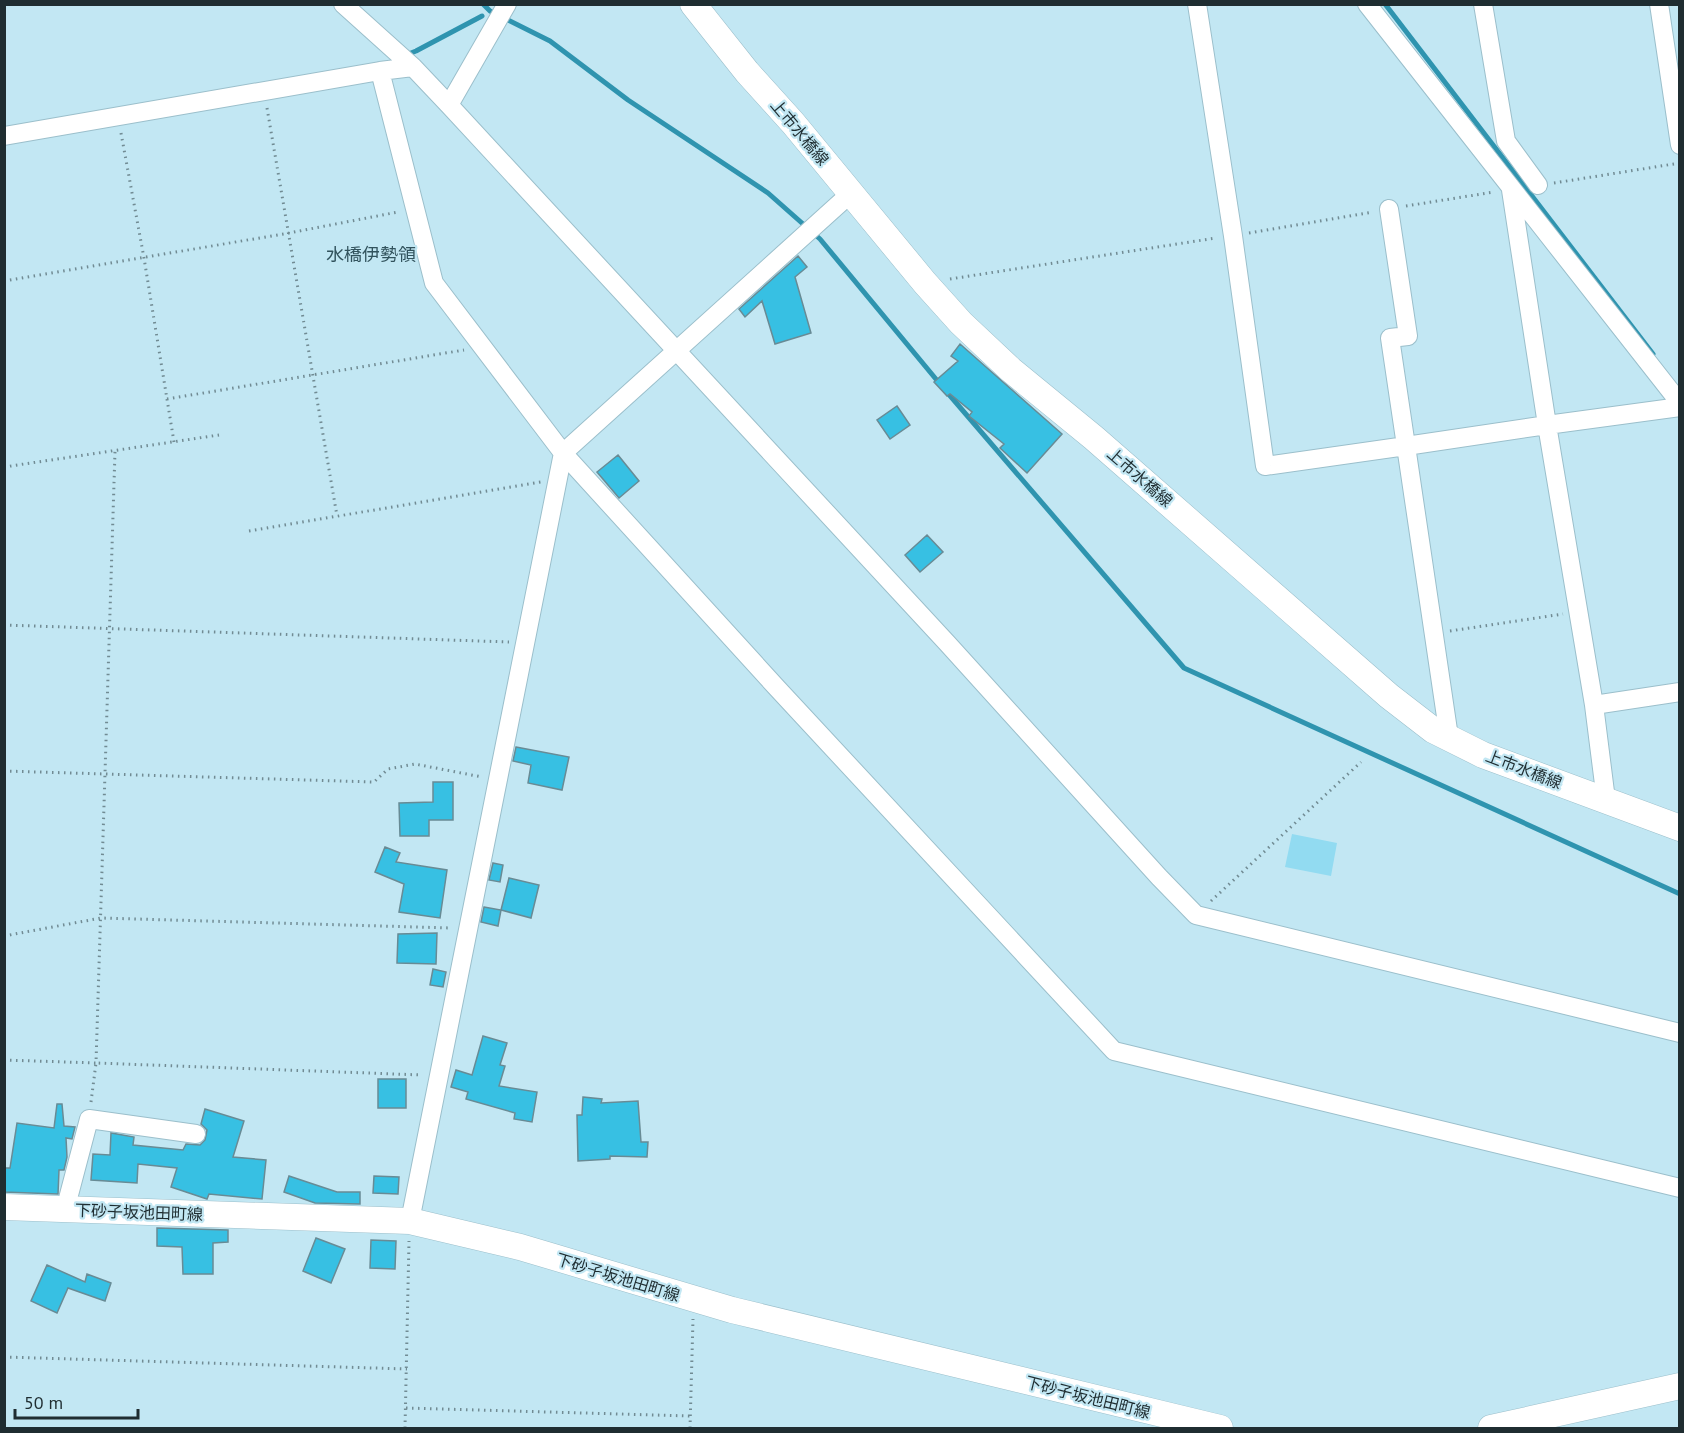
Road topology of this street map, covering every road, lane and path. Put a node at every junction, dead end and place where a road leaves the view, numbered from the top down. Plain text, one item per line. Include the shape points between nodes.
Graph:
1 (342, 4) edge
2 (507, 4) edge
3 (693, 4) edge
4 (1197, 4) edge
5 (1367, 4) edge
6 (1483, 4) edge
7 (1659, 4) edge
8 (412, 67) junction
9 (380, 71) junction
10 (264, 91) junction
11 (449, 105) junction
12 (118, 116) junction
13 (4, 136) edge
14 (1680, 146) edge
15 (1680, 163) edge
16 (1538, 185) joint
17 (1511, 189) junction
18 (850, 194) junction
19 (414, 209) junction
20 (1389, 209) junction
21 (289, 233) junction
22 (1233, 236) junction
23 (144, 258) junction
24 (4, 281) edge
25 (926, 283) junction
26 (483, 347) junction
27 (676, 352) junction
28 (313, 376) junction
29 (167, 399) junction
30 (1680, 405) edge
31 (1547, 425) junction
32 (219, 435) dead end
33 (174, 442) junction
34 (1406, 446) junction
35 (115, 451) junction
36 (563, 453) junction
37 (4, 467) edge
38 (558, 479) junction
39 (338, 516) junction
40 (249, 531) dead end
41 (1578, 612) junction
42 (4, 625) edge
43 (109, 628) junction
44 (1434, 634) junction
45 (525, 642) junction
46 (1680, 692) edge
47 (1594, 705) junction
48 (1449, 737) junction
49 (1361, 762) dead end
50 (4, 771) edge
51 (105, 774) junction
52 (499, 780) junction
53 (1606, 800) junction
54 (1680, 828) edge
55 (1196, 915) junction
56 (100, 918) junction
57 (469, 928) junction
58 (4, 936) edge
59 (1680, 1033) edge
60 (4, 1060) edge
61 (96, 1063) junction
62 (440, 1075) junction
63 (89, 1119) junction
64 (196, 1134) dead end
65 (1680, 1188) edge
66 (4, 1207) edge
67 (65, 1210) junction
68 (410, 1221) junction
69 (693, 1300) junction
70 (4, 1357) edge
71 (407, 1369) junction
72 (1680, 1386) edge
73 (406, 1408) junction
74 (690, 1416) junction
75 (405, 1428) edge
76 (690, 1428) edge
77 (1220, 1428) edge
78 (1491, 1428) edge

1 - 8 street
2 - 11 street
3 - 18 main road, 上市水橋線
4 - 22 street
5 - 17 street
6 - 16 street via 1506,141
7 - 14 street
8 - 9 street
8 - 11 street
9 - 10 street
9 - 19 street
10 - 12 street
10 - 21 path
11 - 27 street
12 - 13 street
12 - 23 path
15 - 16 path
17 - 20 path
17 - 30 street
17 - 31 street
18 - 25 main road, 上市水橋線
18 - 27 street
19 - 21 path
19 - 26 street via 434,283
20 - 22 path
20 - 34 street via 1408,336 1390,338
21 - 23 path
21 - 28 path
22 - 25 path
22 - 34 street via 1265,466
23 - 24 path
23 - 29 path
25 - 48 main road, 上市水橋線 via 1011,370 1389,696 1433,730
26 - 28 path
26 - 36 street
27 - 36 street
27 - 55 street
28 - 29 path
28 - 39 path
29 - 33 path
30 - 31 street
31 - 34 street
31 - 41 street
32 - 33 path
33 - 35 path
34 - 44 street
35 - 37 path
35 - 43 path
36 - 38 street
36 - 65 street via 1114,1051
38 - 39 path
38 - 45 street
39 - 40 path
41 - 44 path
41 - 47 street
42 - 43 path
43 - 45 path
43 - 51 path
44 - 48 street
45 - 52 street
46 - 47 street
47 - 53 street
48 - 53 main road, 上市水橋線 via 1484,755
49 - 55 path
50 - 51 path
51 - 52 path via 374,782 388,768 415,764
51 - 56 path
52 - 57 street
53 - 54 main road, 上市水橋線
55 - 59 street
56 - 57 path
56 - 58 path
56 - 61 path
57 - 62 street
60 - 61 path
61 - 62 path
61 - 63 path
62 - 68 street
63 - 64 street
63 - 67 street
66 - 67 main road, 下砂子坂池田町線
67 - 68 main road, 下砂子坂池田町線
68 - 69 main road, 下砂子坂池田町線 via 520,1247
68 - 71 path
69 - 74 path
69 - 77 main road, 下砂子坂池田町線
70 - 71 path
71 - 73 path
72 - 78 main road
73 - 74 path
73 - 75 path
74 - 76 path

